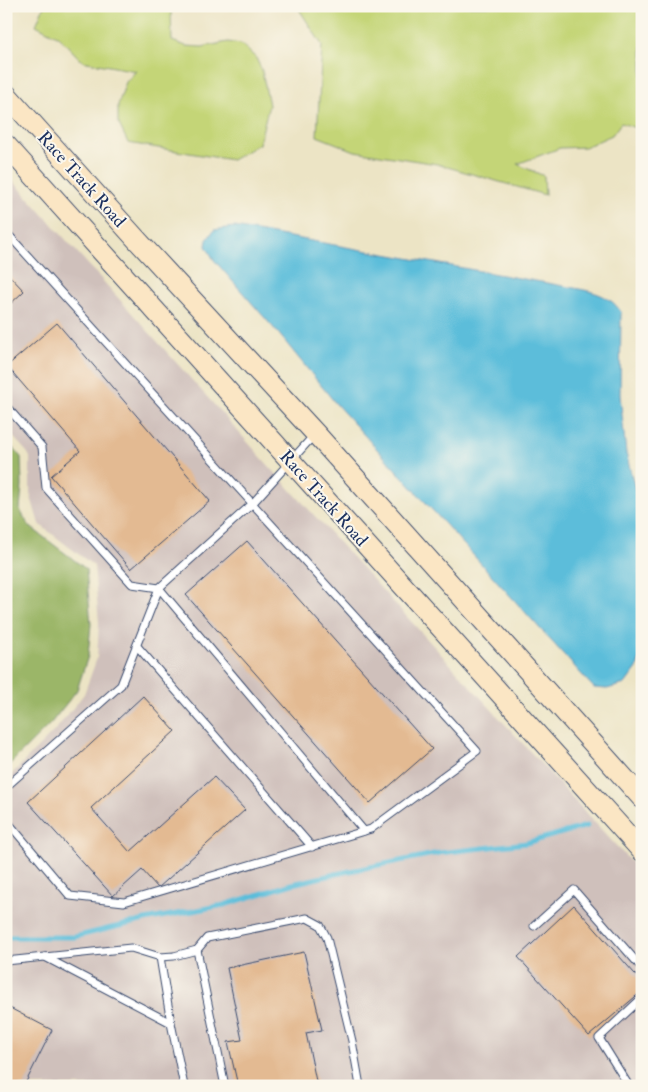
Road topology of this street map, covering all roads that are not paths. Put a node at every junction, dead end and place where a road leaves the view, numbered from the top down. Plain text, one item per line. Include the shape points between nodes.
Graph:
1 (6, 94) edge
2 (6, 145) edge
3 (6, 232) edge
4 (6, 406) edge
5 (316, 434) junction
6 (290, 460) junction
7 (252, 504) junction
8 (159, 588) junction
9 (136, 646) junction
10 (6, 786) edge
11 (642, 798) edge
12 (6, 820) edge
13 (364, 831) junction
14 (312, 847) junction
15 (642, 851) edge
16 (534, 926) dead end
17 (197, 950) junction
18 (45, 957) junction
19 (160, 957) junction
20 (6, 961) edge
21 (642, 968) edge
22 (642, 998) edge
23 (171, 1023) junction
24 (184, 1086) edge
25 (226, 1086) edge
26 (360, 1086) edge
27 (629, 1086) edge

1 - 5 main road, Race Track Road
2 - 6 main road, Race Track Road
3 - 7 lane
4 - 8 lane via 42,447 46,488 132,584
5 - 6 lane
5 - 11 main road, Race Track Road
6 - 7 lane
6 - 15 main road, Race Track Road
7 - 8 lane
7 - 13 lane via 477,751
8 - 9 lane
8 - 13 lane
9 - 10 lane via 121,685
9 - 14 lane
12 - 14 lane via 70,896 124,902
13 - 14 lane
16 - 21 lane via 574,890
17 - 19 lane
17 - 25 lane
17 - 26 lane via 207,938 307,918 320,925 327,938
18 - 19 lane via 131,948
18 - 20 lane
18 - 23 lane
19 - 23 lane
22 - 27 lane via 599,1038
23 - 24 lane

